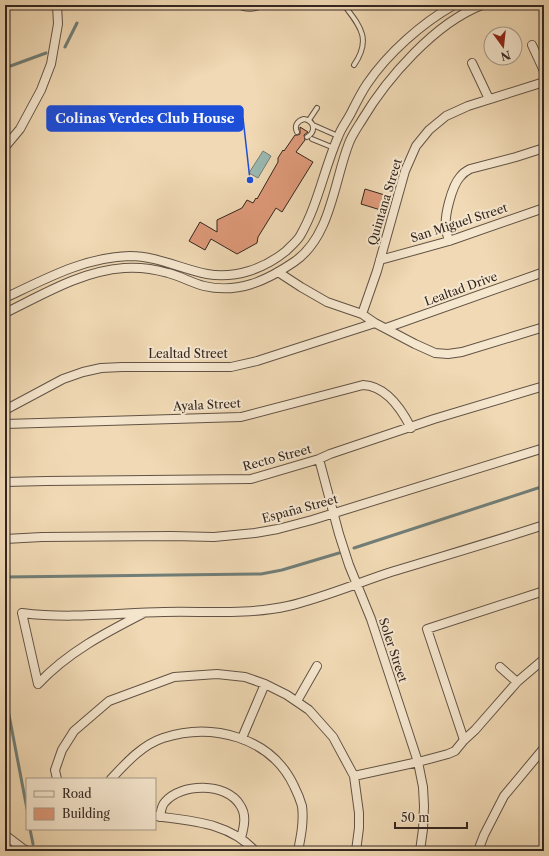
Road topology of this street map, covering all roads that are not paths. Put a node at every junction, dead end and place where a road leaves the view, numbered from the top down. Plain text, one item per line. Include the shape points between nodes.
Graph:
1 (57, 5) edge
2 (237, 5) edge
3 (265, 5) edge
4 (344, 5) edge
5 (454, 5) edge
6 (482, 5) edge
7 (532, 45) dead end
8 (472, 64) dead end
9 (354, 65) dead end
10 (544, 71) edge
11 (544, 82) edge
12 (489, 99) junction
13 (317, 108) dead end
14 (309, 120) junction
15 (313, 125) junction
16 (297, 132) dead end
17 (338, 136) junction
18 (307, 137) dead end
19 (312, 139) dead end
20 (5, 147) edge
21 (334, 148) junction
22 (544, 148) edge
23 (544, 208) edge
24 (449, 240) junction
25 (380, 260) junction
26 (278, 272) junction
27 (544, 272) edge
28 (5, 298) edge
29 (5, 313) edge
30 (362, 314) junction
31 (375, 323) junction
32 (544, 327) edge
33 (386, 328) junction
34 (544, 386) edge
35 (5, 410) edge
36 (5, 424) edge
37 (411, 428) junction
38 (544, 448) edge
39 (319, 460) junction
40 (5, 482) edge
41 (334, 512) junction
42 (544, 525) edge
43 (5, 539) edge
44 (357, 584) junction
45 (544, 591) edge
46 (144, 613) junction
47 (544, 659) edge
48 (318, 666) dead end
49 (500, 667) dead end
50 (517, 682) junction
51 (265, 684) junction
52 (297, 701) junction
53 (242, 738) junction
54 (464, 740) junction
55 (544, 748) edge
56 (418, 762) junction
57 (354, 776) junction
58 (57, 778) edge
59 (112, 778) edge
60 (157, 817) edge
61 (5, 835) edge
62 (241, 838) junction
63 (27, 851) edge
64 (255, 851) edge
65 (298, 851) edge
66 (356, 851) edge
67 (420, 851) edge
68 (478, 851) edge

1 - 20 street via 58,24 51,64 41,90 20,129
2 - 3 lane via 248,9
4 - 9 lane via 363,34 363,44
5 - 17 street via 429,21 392,53 367,84
6 - 26 street via 460,16 441,30 410,57 387,83 349,142 318,236 295,261
7 - 10 street
8 - 12 street
11 - 12 street, Quintana Street
12 - 25 street, Quintana Street via 446,116 429,130 416,146 405,171
13 - 14 lane
14 - 15 lane
14 - 16 lane via 304,119 297,123
15 - 17 lane
15 - 18 lane via 312,132
17 - 21 street
19 - 21 lane
21 - 28 street via 300,237 266,265 244,273 228,275 207,274 160,260 131,256 104,258 57,273
22 - 24 street via 470,169 459,177 447,212 446,227
23 - 24 street, San Miguel Street
24 - 25 street, San Miguel Street
25 - 30 street, Quintana Street
26 - 29 street via 242,287 220,288 144,269 110,270 77,279
26 - 30 street via 327,302
27 - 33 street, Lealtad Drive
30 - 31 street
31 - 33 street
31 - 35 street, Lealtad Street via 231,367 115,367 83,372 63,379
32 - 33 street via 448,354 435,353
34 - 37 street, Recto Street
36 - 37 street, Ayala Street via 241,417 363,385 377,387 387,395 403,411
37 - 39 street, Recto Street via 330,454
38 - 41 street, España Street
39 - 40 street, Recto Street via 251,479
39 - 41 street, Soler Street
41 - 43 street, España Street via 278,529 214,537
41 - 44 street, Soler Street
42 - 44 street
44 - 46 street via 286,606 233,612
44 - 56 street, Soler Street
45 - 54 street via 427,629
46 - 46 street via 83,646 38,684 22,613 80,617
47 - 50 street
48 - 52 street
49 - 50 street
50 - 54 street
51 - 52 street
51 - 53 street
51 - 58 street via 246,677 218,674 174,677 109,701 74,731 62,750 55,770
52 - 57 street via 309,710 333,737
53 - 59 street via 206,731 162,738 132,757
53 - 65 street via 281,763 290,776 301,805 303,821
54 - 56 street via 455,751
55 - 68 street via 504,796
56 - 57 street
56 - 67 street, Soler Street via 424,806
57 - 66 street via 359,813
60 - 62 street via 220,827
60 - 62 street via 164,803 183,790 205,787 218,790 235,798 240,804 245,819
61 - 63 street
62 - 64 street

